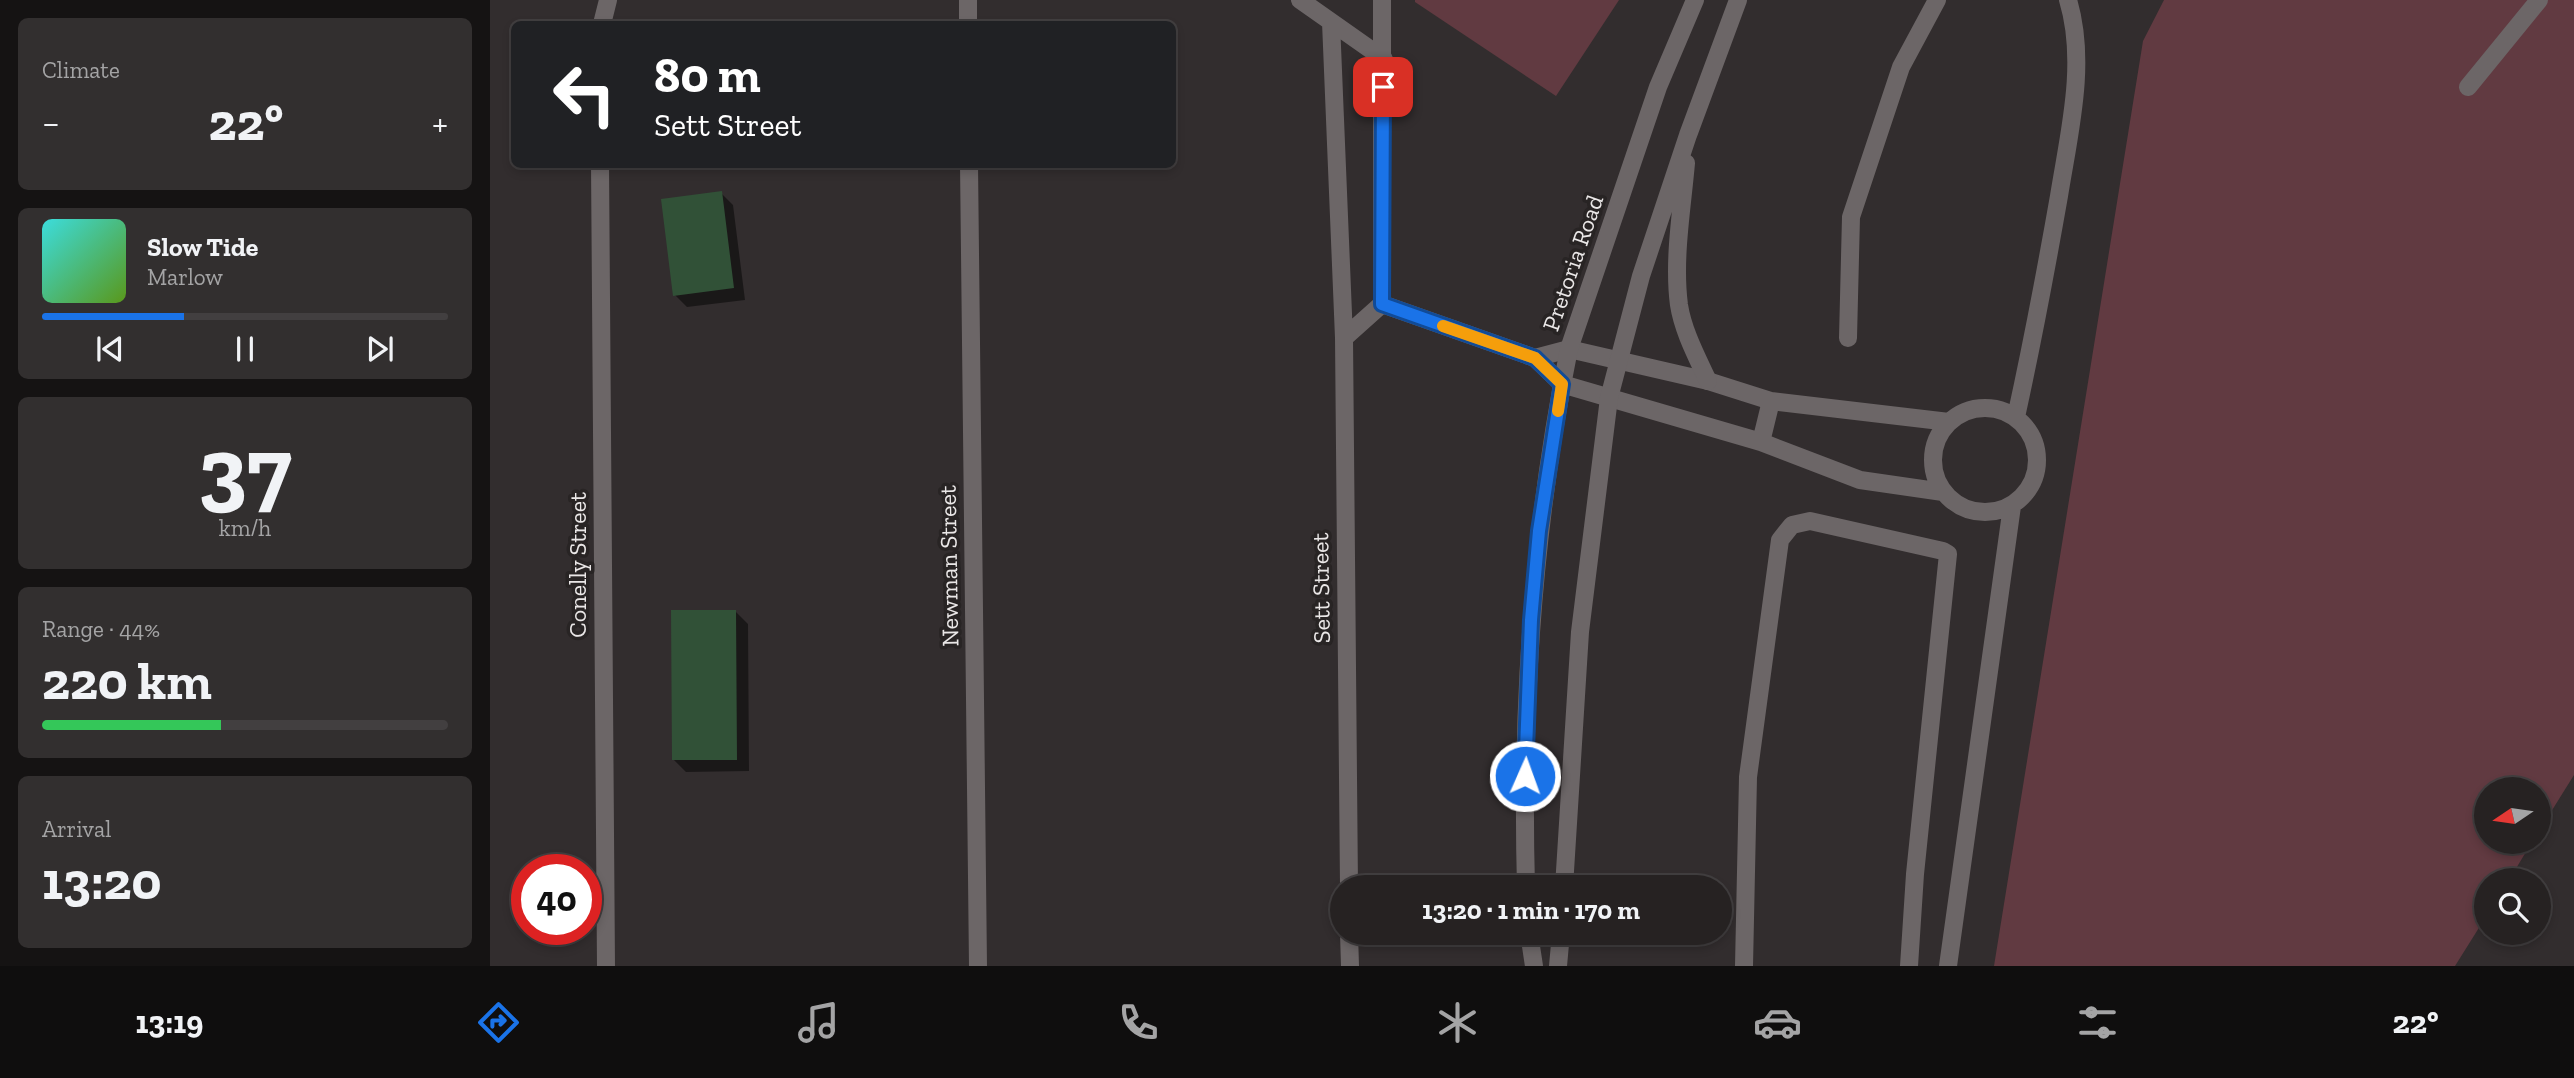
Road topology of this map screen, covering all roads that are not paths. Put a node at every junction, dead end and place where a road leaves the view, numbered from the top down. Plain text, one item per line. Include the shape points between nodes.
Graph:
1 (608, 0) edge
2 (968, 0) edge
3 (1300, 0) edge
4 (1382, 0) edge
5 (1695, 0) edge
6 (1738, 0) edge
7 (1937, 0) edge
8 (2068, 0) edge
9 (2539, 0) edge
10 (603, 21) edge
11 (968, 21) edge
12 (1331, 22) junction
13 (1384, 60) junction
14 (2468, 88) dead end
15 (1688, 135) junction
16 (600, 168) edge
17 (969, 168) edge
18 (1382, 304) junction
19 (1345, 338) junction
20 (1848, 338) dead end
21 (1569, 349) junction
22 (1535, 358) junction
23 (1620, 361) junction
24 (1708, 381) junction
25 (1562, 384) junction
26 (1609, 398) junction
27 (1771, 401) junction
28 (2016, 417) junction
29 (1949, 422) junction
30 (1761, 442) junction
31 (1943, 492) junction
32 (2012, 506) junction
33 (1349, 875) edge
34 (1526, 875) edge
35 (1565, 875) edge
36 (1349, 945) edge
37 (1531, 945) edge
38 (1560, 945) edge
39 (606, 966) edge
40 (978, 966) edge
41 (1350, 966) edge
42 (1534, 966) edge
43 (1558, 966) edge
44 (1744, 966) edge
45 (1909, 966) edge
46 (1948, 966) edge

1 - 10 street
2 - 11 street
3 - 12 street
4 - 13 street
5 - 21 street, Pretoria Road via 1658,87
6 - 15 street
7 - 20 street via 1901,68 1850,217
8 - 28 street via 2076,43 2073,110
9 - 14 street
12 - 13 street
12 - 19 street, Sett Street
13 - 18 street
15 - 23 street via 1641,276
15 - 24 street via 1677,275 1680,307
16 - 39 street, Conelly Street
17 - 40 street, Newman Street
18 - 19 street
18 - 22 street
19 - 33 street, Sett Street
21 - 22 street
21 - 23 street
21 - 25 street, Pretoria Road
22 - 25 street
23 - 24 street
23 - 26 street
24 - 27 street
25 - 26 street
25 - 34 street, Pretoria Road via 1539,531 1531,620
26 - 30 street
26 - 35 street via 1580,632
27 - 29 street
27 - 30 street
28 - 29 street via 1993,408 1969,410
28 - 32 street via 2030,432 2038,452 2037,473 2028,492
29 - 31 street via 1937,437 1932,456
30 - 31 street via 1860,480
31 - 32 street via 1955,504 1974,512 1993,513
32 - 46 street
36 - 41 street
37 - 42 street
38 - 43 street
44 - 45 street via 1748,777 1780,540 1792,525 1811,521 1948,554

